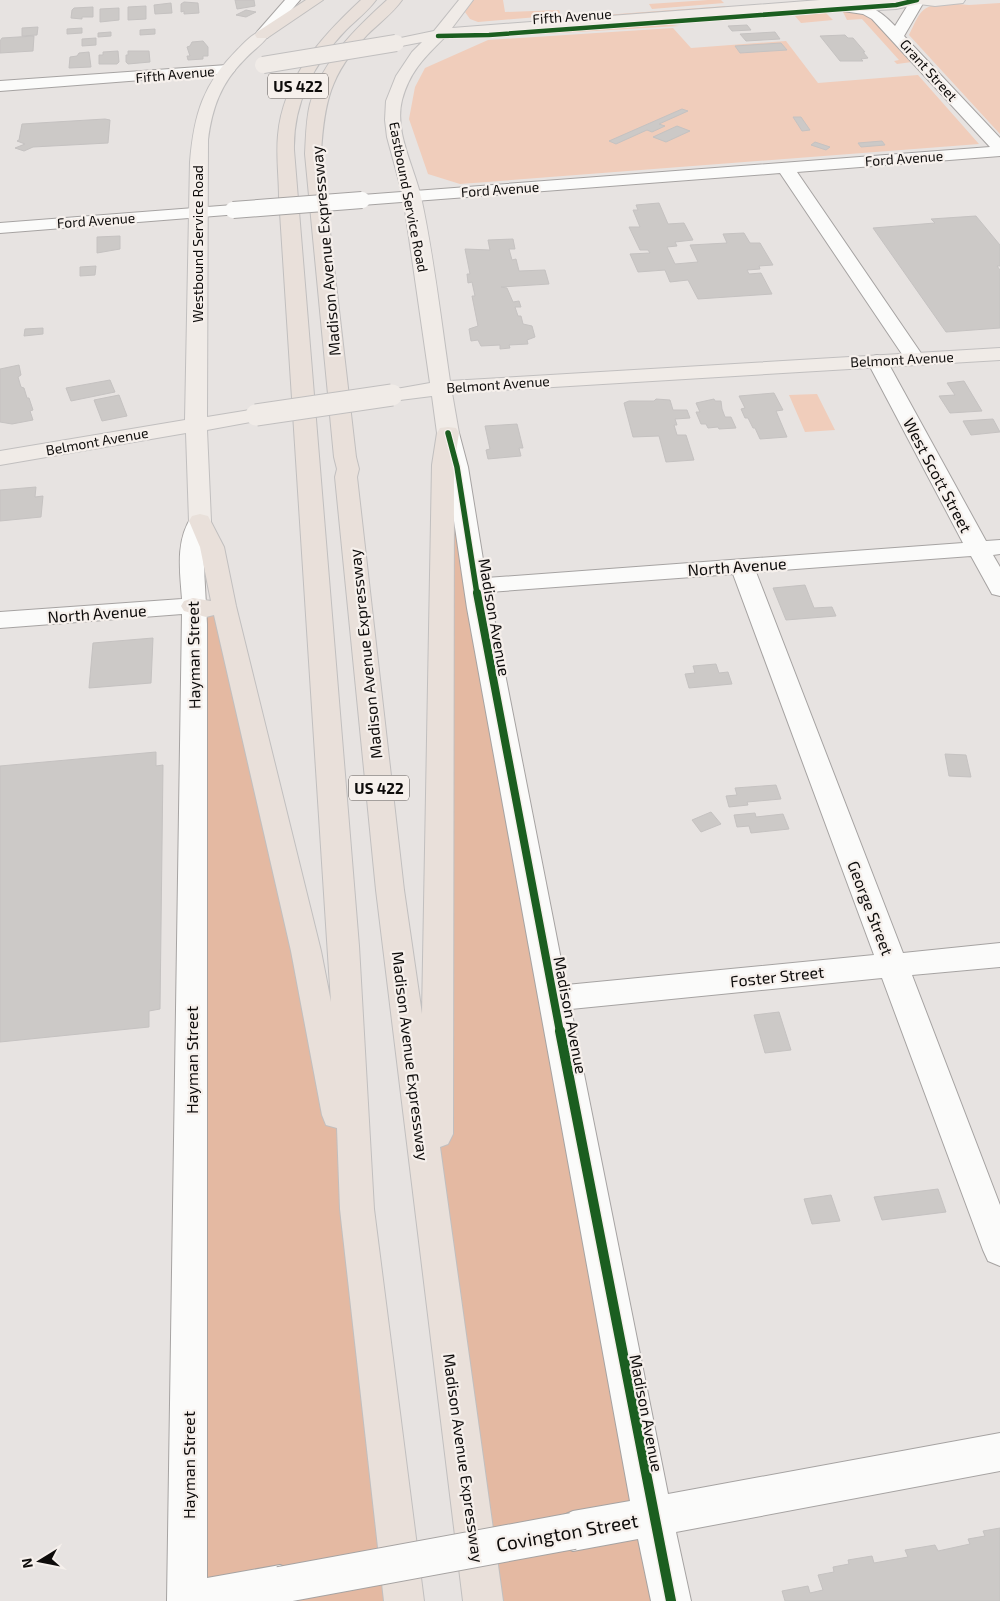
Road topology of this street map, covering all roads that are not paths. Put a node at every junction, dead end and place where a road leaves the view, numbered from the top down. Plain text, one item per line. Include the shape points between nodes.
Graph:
1 (293, 0) edge
2 (316, 0) edge
3 (369, 0) edge
4 (395, 0) edge
5 (466, 0) edge
6 (878, 0) edge
7 (919, 0) edge
8 (958, 0) edge
9 (848, 8) junction
10 (455, 14) junction
11 (501, 28) junction
12 (262, 35) junction
13 (438, 36) junction
14 (897, 36) junction
15 (227, 70) junction
16 (0, 86) edge
17 (1000, 149) edge
18 (785, 167) junction
19 (412, 196) junction
20 (198, 212) junction
21 (0, 228) edge
22 (1000, 354) edge
23 (916, 358) junction
24 (877, 360) junction
25 (442, 388) junction
26 (196, 424) junction
27 (448, 433) junction
28 (0, 458) edge
29 (200, 521) junction
30 (989, 548) edge
31 (742, 566) junction
32 (475, 586) junction
33 (1000, 589) edge
34 (193, 606) junction
35 (224, 606) junction
36 (0, 620) edge
37 (1000, 955) edge
38 (892, 965) junction
39 (554, 998) junction
40 (357, 1209) junction
41 (435, 1238) junction
42 (1000, 1250) edge
43 (1000, 1452) edge
44 (653, 1516) junction
45 (188, 1601) edge
46 (193, 1601) edge
47 (404, 1601) edge
48 (483, 1601) edge
49 (671, 1601) edge

1 - 12 street, Westbound Service Road
2 - 12 highway
3 - 40 highway, Madison Avenue Expressway / US 422 via 339,27 305,70 290,107 286,135 344,946
4 - 41 highway, Madison Avenue Expressway / US 422 via 361,33 334,66 318,104 313,154 390,890
5 - 10 main road, Eastbound Service Road
6 - 11 main road, Fifth Avenue
7 - 8 main road, Fifth Avenue
7 - 9 main road, Fifth Avenue
7 - 14 street
9 - 13 main road, Fifth Avenue via 499,35
9 - 14 street, Grant Street via 874,14
10 - 11 main road via 470,22
10 - 13 main road, Eastbound Service Road
11 - 13 main road, Fifth Avenue
12 - 15 main road, Westbound Service Road
13 - 15 main road, Fifth Avenue, bridge
13 - 19 main road, Eastbound Service Road via 417,55 394,102 395,137
14 - 17 street, Grant Street
15 - 16 street, Fifth Avenue
15 - 20 main road, Westbound Service Road via 215,84 203,114
17 - 18 street, Ford Avenue
18 - 19 street, Ford Avenue
18 - 23 street
19 - 20 street, Ford Avenue, bridge
19 - 25 main road, Eastbound Service Road
20 - 21 street, Ford Avenue
20 - 26 main road, Westbound Service Road
22 - 23 main road, Belmont Avenue
23 - 24 main road, Belmont Avenue
24 - 25 main road, Belmont Avenue
24 - 30 street, West Scott Street
25 - 26 main road, Belmont Avenue, bridge
25 - 27 main road, Madison Avenue
26 - 28 main road, Belmont Avenue
26 - 29 main road, Westbound Service Road
27 - 32 street, Madison Avenue via 457,466
27 - 41 highway via 443,465
29 - 34 street, Hayman Street via 191,549
29 - 35 highway via 212,547
30 - 31 street, North Avenue
30 - 33 street, West Scott Street
31 - 32 street, North Avenue
31 - 38 street, George Street
32 - 39 street, Madison Avenue
34 - 35 highway via 206,609
34 - 36 street, North Avenue
34 - 45 street, Hayman Street
35 - 40 highway via 306,951
37 - 38 street, Foster Street
38 - 39 street, Foster Street
38 - 42 street, George Street
39 - 44 street, Madison Avenue
40 - 47 highway, Madison Avenue Expressway / US 422
41 - 48 highway, Madison Avenue Expressway / US 422
43 - 44 street, Covington Street
44 - 46 street, Covington Street, bridge
44 - 49 street, Madison Avenue

